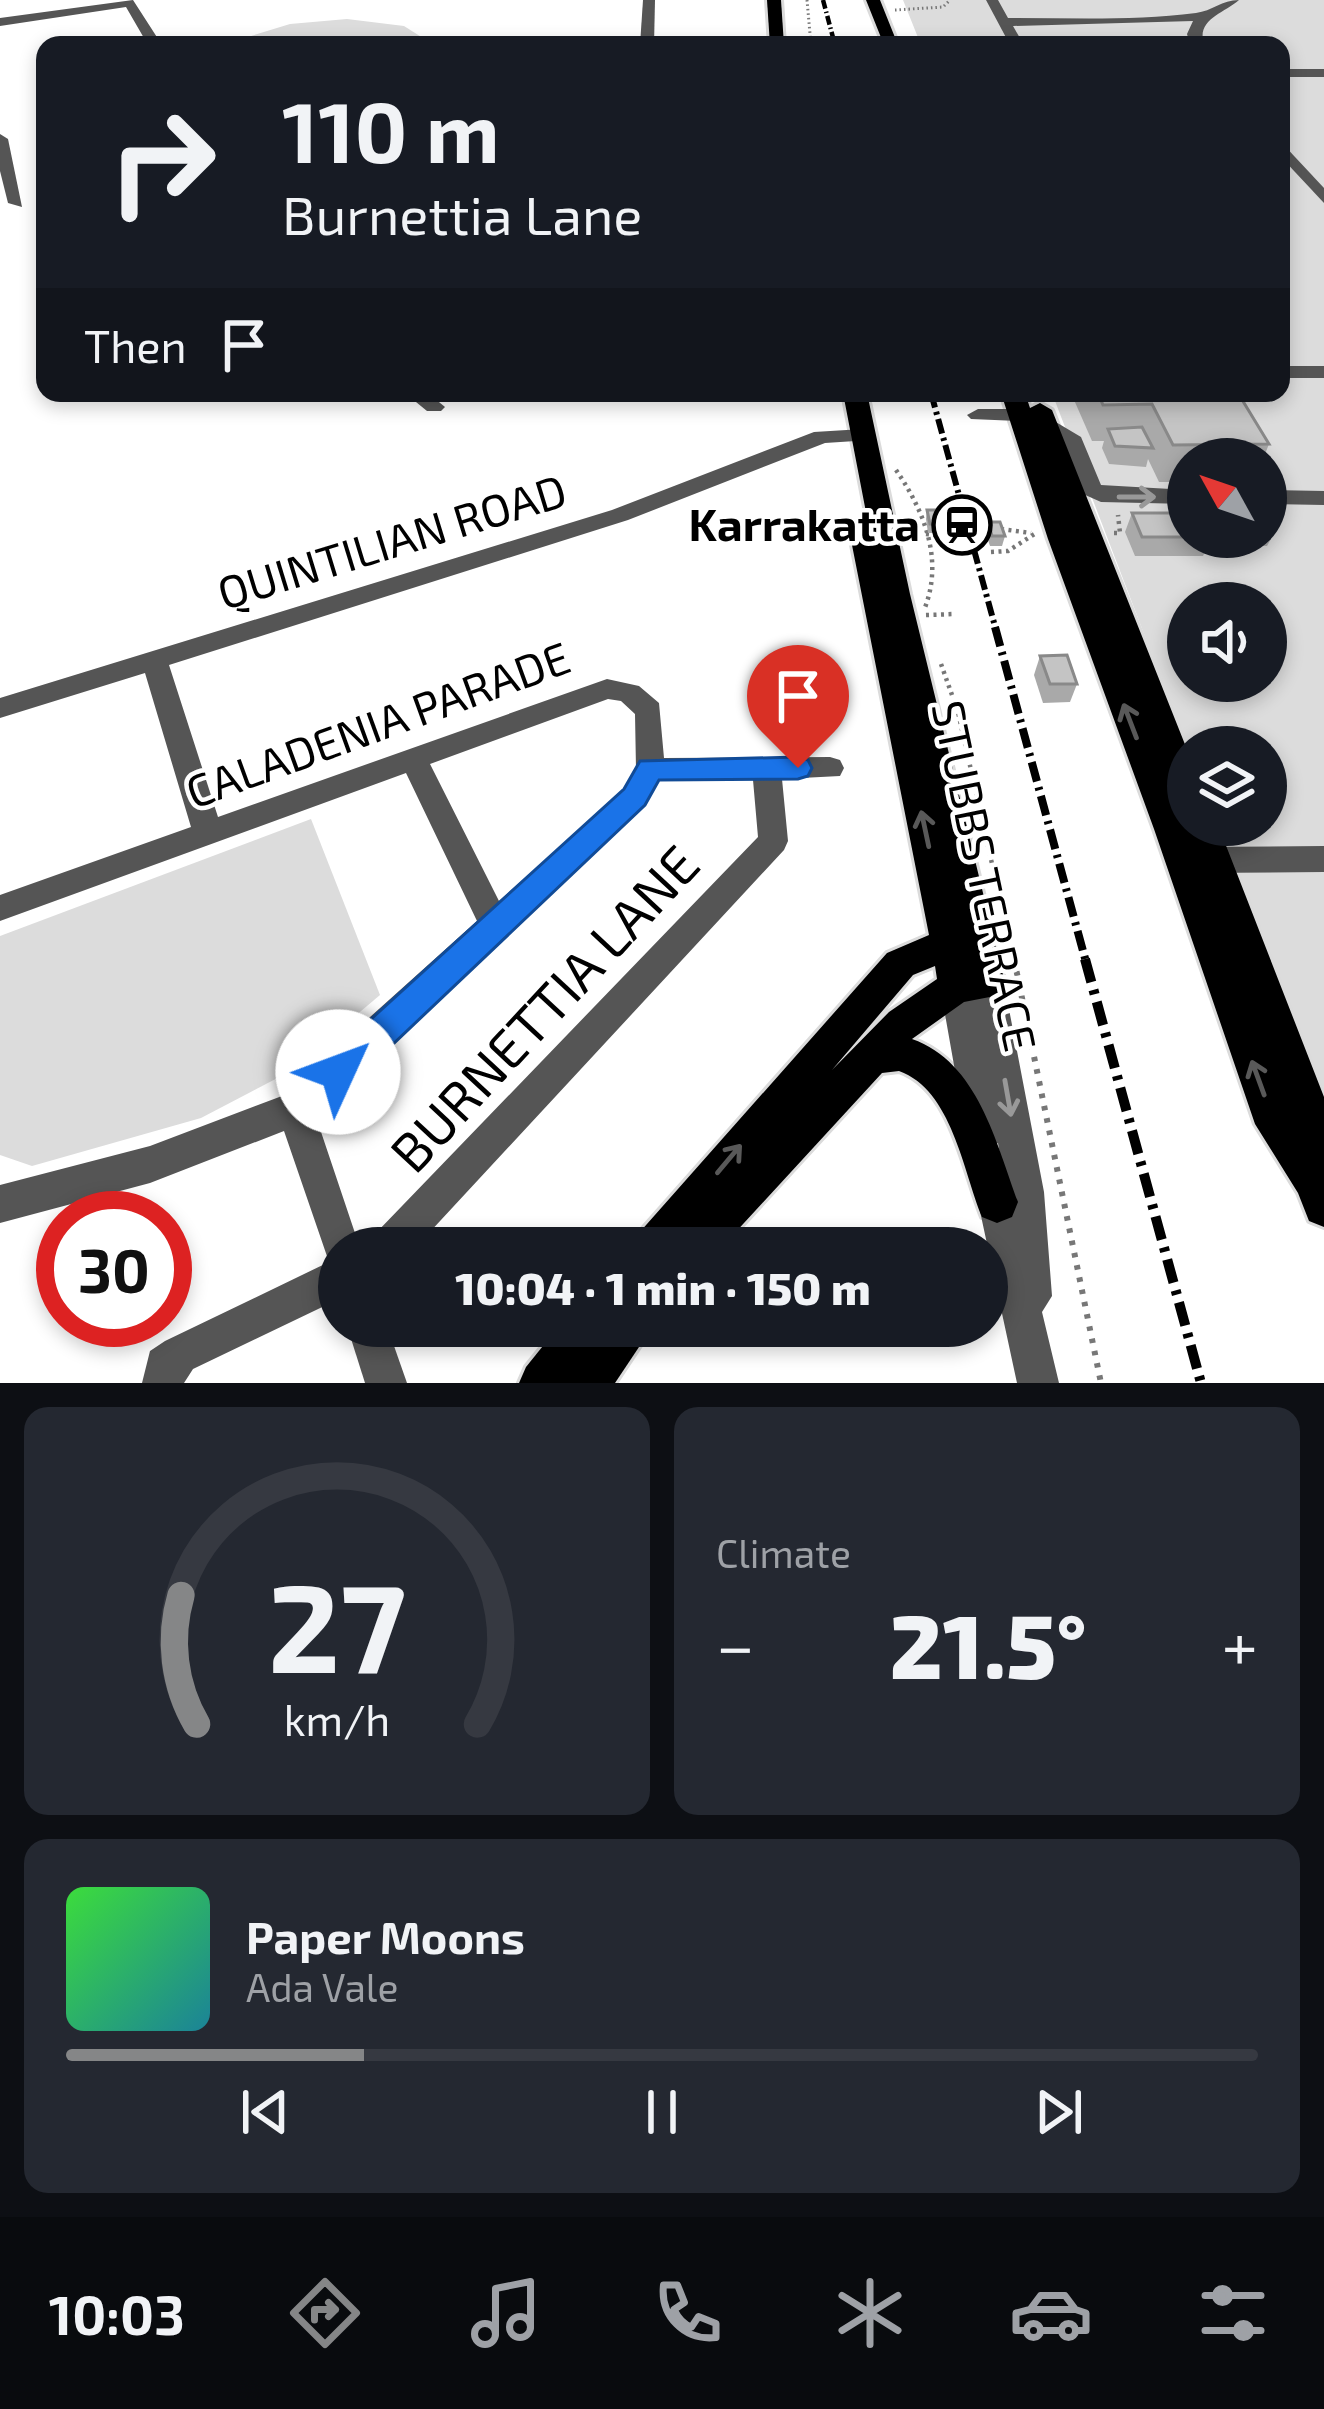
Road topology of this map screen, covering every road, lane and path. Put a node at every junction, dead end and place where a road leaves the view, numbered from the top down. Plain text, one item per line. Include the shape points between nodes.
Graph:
1 (649, 0) edge
2 (774, 0) edge
3 (788, 0) edge
4 (807, 0) edge
5 (873, 0) edge
6 (950, 0) edge
7 (992, 0) edge
8 (1233, 0) edge
9 (894, 5) edge
10 (1207, 16) junction
11 (0, 22) edge
12 (1005, 22) junction
13 (150, 36) edge
14 (647, 36) edge
15 (776, 36) edge
16 (790, 36) edge
17 (810, 36) edge
18 (887, 36) edge
19 (905, 36) edge
20 (1012, 36) edge
21 (1195, 36) edge
22 (1290, 73) edge
23 (1324, 73) edge
24 (0, 139) edge
25 (1290, 157) edge
26 (1324, 197) edge
27 (16, 204) edge
28 (1290, 372) edge
29 (1324, 372) edge
30 (427, 402) edge
31 (840, 402) edge
32 (855, 402) edge
33 (1028, 405) edge
34 (434, 407) dead end
35 (978, 415) dead end
36 (855, 440) junction
37 (891, 466) dead end
38 (1167, 497) edge
39 (1287, 497) edge
40 (1324, 498) edge
41 (938, 517) edge
42 (923, 518) junction
43 (984, 529) edge
44 (1030, 533) dead end
45 (926, 534) junction
46 (943, 536) dead end
47 (955, 614) dead end
48 (154, 660) junction
49 (0, 708) edge
50 (1167, 742) edge
51 (414, 760) junction
52 (766, 768) junction
53 (830, 768) dead end
54 (650, 769) junction
55 (208, 835) junction
56 (1200, 848) edge
57 (1324, 859) edge
58 (0, 908) edge
59 (495, 926) junction
60 (965, 942) junction
61 (972, 985) junction
62 (872, 1055) junction
63 (295, 1108) junction
64 (1319, 1193) edge
65 (997, 1202) junction
66 (0, 1205) edge
67 (333, 1227) edge
68 (409, 1227) edge
69 (672, 1227) edge
70 (712, 1227) edge
71 (318, 1288) edge
72 (374, 1347) edge
73 (571, 1347) edge
74 (614, 1347) edge
75 (1037, 1381) edge
76 (163, 1383) edge
77 (386, 1383) edge
78 (542, 1383) edge
79 (586, 1383) edge

1 - 14 street
2 - 15 main road
3 - 16 main road
4 - 17 path
5 - 18 main road
6 - 9 path via 943,7
7 - 12 street
8 - 10 street
9 - 19 main road
10 - 12 street
10 - 21 street
11 - 13 street via 130,3
12 - 20 street
22 - 23 street
24 - 27 street
25 - 26 street
28 - 29 street
30 - 34 street
31 - 36 main road, STUBBS TERRACE
32 - 36 main road, STUBBS TERRACE
33 - 35 street
33 -> 38 street via 1072,442 1091,489
33 - 50 main road
56 -> 33 main road
36 - 48 street, QUINTILIAN ROAD via 806,446 620,515
36 - 60 main road, STUBBS TERRACE via 874,594
37 - 42 path
39 - 40 street
41 - 42 path
42 - 45 path
43 - 44 path
45 - 46 path
45 - 47 path via 932,584 920,615
48 - 49 street, QUINTILIAN ROAD
48 - 55 street
51 - 54 street, CALADENIA PARADE via 607,689 629,693 649,710
51 - 55 street, CALADENIA PARADE
51 - 59 street
52 - 53 street, BURNETTIA LANE
52 - 54 street, BURNETTIA LANE
52 - 68 street, BURNETTIA LANE via 773,841
54 - 59 street via 634,797
55 - 58 street, CALADENIA PARADE
56 - 57 street
56 - 64 main road via 1314,1123
59 - 63 street
60 - 61 main road, STUBBS TERRACE
69 -> 60 main road via 900,964
61 - 62 main road via 920,1008
61 - 65 street, STUBBS TERRACE
61 -> 75 street, STUBBS TERRACE via 1025,1192
62 - 65 main road via 903,1052 948,1084
62 - 70 main road
63 - 66 street via 175,1154
63 - 67 street
65 - 75 street, STUBBS TERRACE
71 - 76 street via 179,1355 165,1366
72 - 77 street
73 - 78 main road
74 - 79 main road

